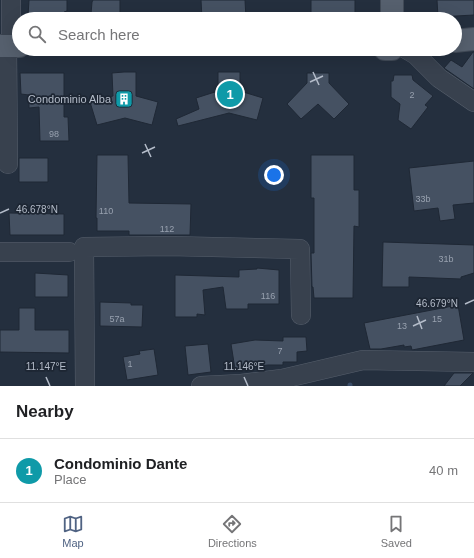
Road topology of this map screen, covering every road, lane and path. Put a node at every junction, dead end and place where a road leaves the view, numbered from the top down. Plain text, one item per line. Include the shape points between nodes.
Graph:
1 (11, 0) edge
2 (392, 0) edge
3 (392, 12) edge
4 (474, 39) edge
5 (462, 40) edge
6 (9, 46) edge
7 (417, 56) edge
8 (474, 102) edge
9 (8, 164) dead end
10 (0, 252) edge
11 (69, 252) dead end
12 (301, 315) dead end
13 (474, 362) edge
14 (85, 386) edge
15 (201, 386) edge

1 - 6 street
2 - 3 main road
4 - 5 main road
6 - 9 street
7 - 8 street via 439,78
10 - 11 street
12 - 14 street via 300,249 84,247
13 - 15 street via 363,360 282,379

